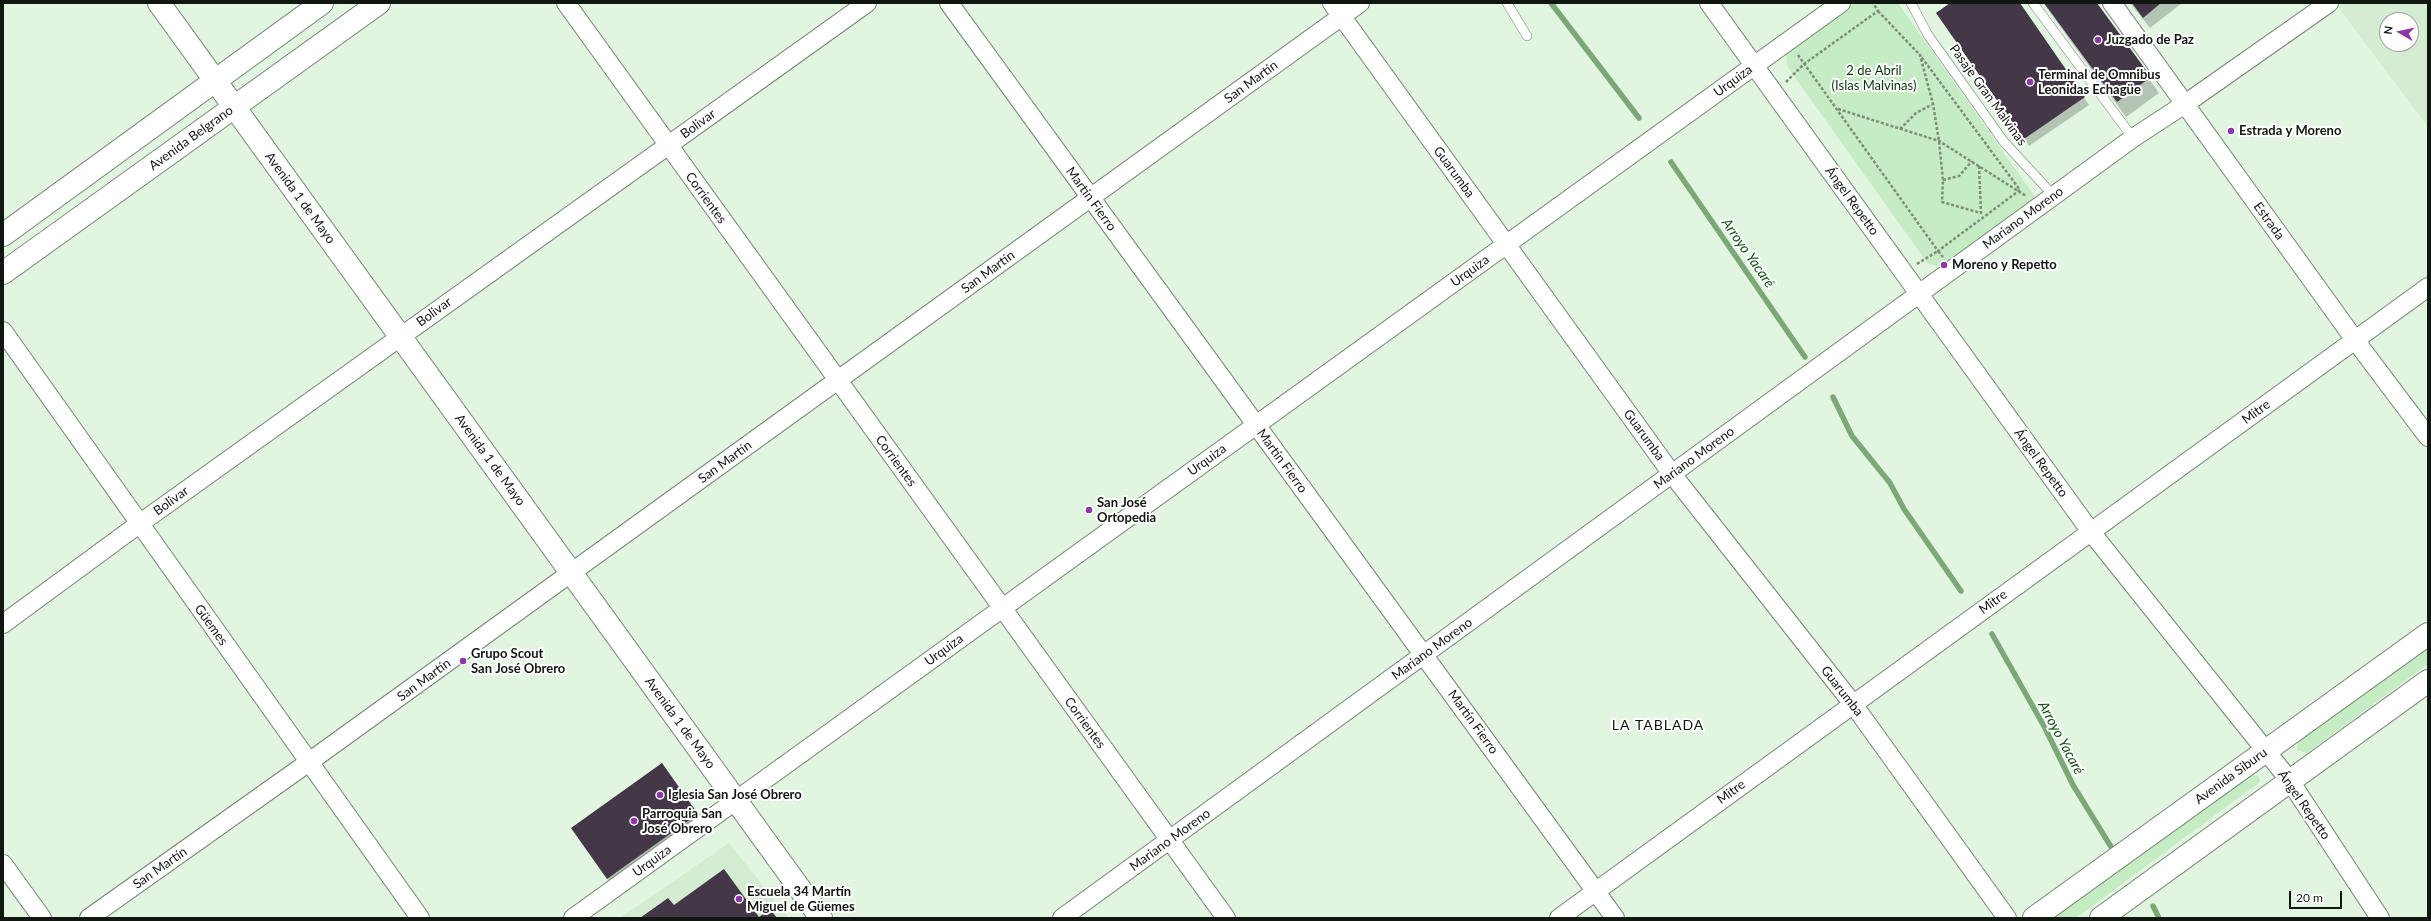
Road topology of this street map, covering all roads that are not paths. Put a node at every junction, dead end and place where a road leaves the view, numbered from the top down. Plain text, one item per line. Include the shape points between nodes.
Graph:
1 (159, 3) edge
2 (322, 3) edge
3 (379, 3) edge
4 (566, 3) edge
5 (867, 3) edge
6 (949, 3) edge
7 (1360, 3) edge
8 (1507, 3) edge
9 (1709, 3) edge
10 (1841, 3) edge
11 (1911, 3) edge
12 (2033, 3) edge
13 (2112, 3) edge
14 (2328, 3) edge
15 (1337, 10) edge
16 (1527, 36) dead end
17 (1754, 66) junction
18 (215, 81) junction
19 (2185, 104) junction
20 (234, 106) junction
21 (2133, 138) junction
22 (668, 145) junction
23 (2054, 196) junction
24 (1091, 198) junction
25 (3, 236) edge
26 (1507, 245) junction
27 (3, 273) edge
28 (2428, 287) edge
29 (1919, 294) junction
30 (3, 331) edge
31 (400, 337) junction
32 (2355, 340) junction
33 (838, 380) junction
34 (1256, 425) junction
35 (2428, 437) edge
36 (1672, 474) junction
37 (139, 524) junction
38 (2091, 532) junction
39 (572, 573) junction
40 (1002, 608) junction
41 (3, 624) edge
42 (2428, 634) edge
43 (1424, 655) junction
44 (2428, 681) edge
45 (1853, 704) junction
46 (2266, 750) junction
47 (309, 762) junction
48 (2290, 781) junction
49 (736, 800) junction
50 (1169, 840) junction
51 (3, 864) edge
52 (1596, 891) junction
53 (42, 918) edge
54 (89, 918) edge
55 (420, 918) edge
56 (573, 918) edge
57 (821, 918) edge
58 (1062, 918) edge
59 (1226, 918) edge
60 (1559, 918) edge
61 (1615, 918) edge
62 (2007, 918) edge
63 (2034, 918) edge
64 (2101, 918) edge
65 (2380, 918) edge

1 - 18 main road, Avenida 1 de Mayo
2 - 18 main road
3 - 20 main road, Avenida Belgrano
4 - 22 street, Corrientes
5 - 22 street, Bolivar
6 - 24 street, Martín Fierro
7 - 15 street, San Martín
8 - 16 lane
9 - 17 street, Ángel Repetto
10 - 17 street, Urquiza
11 - 23 lane, Pasaje Gran Malvinas via 1928,35 2004,142
12 - 21 lane
13 - 19 street, Estrada
14 - 19 street, Mariano Moreno
15 - 24 street, San Martín
15 - 26 street, Guarumba
17 - 26 street, Urquiza
17 - 29 street, Ángel Repetto
18 - 20 main road, Avenida 1 de Mayo
18 - 25 main road
19 - 21 street, Mariano Moreno
19 - 32 street, Estrada
20 - 27 main road, Avenida Belgrano
20 - 31 main road, Avenida 1 de Mayo
21 - 23 street, Mariano Moreno
22 - 31 street, Bolivar
22 - 33 street, Corrientes
23 - 29 street, Mariano Moreno
24 - 33 street, San Martín
24 - 34 street, Martín Fierro
26 - 34 street, Urquiza
26 - 36 street, Guarumba
28 - 32 street, Mitre
29 - 36 street, Mariano Moreno
29 - 38 street, Ángel Repetto
30 - 37 street, Güemes
31 - 37 street, Bolivar
31 - 39 main road, Avenida 1 de Mayo
32 - 35 street, Estrada
32 - 38 street, Mitre
33 - 39 street, San Martín
33 - 40 street, Corrientes
34 - 40 street, Urquiza
34 - 43 street, Martín Fierro
36 - 43 street, Mariano Moreno
36 - 45 street, Guarumba
37 - 41 street, Bolivar
37 - 47 street, Güemes
38 - 45 street, Mitre
38 - 46 street, Ángel Repetto
39 - 47 street, San Martín
39 - 49 main road, Avenida 1 de Mayo
40 - 49 street, Urquiza
40 - 50 street, Corrientes
42 - 46 main road, Avenida Siburu
43 - 50 street, Mariano Moreno
43 - 52 street, Martín Fierro
44 - 48 main road
45 - 52 street, Mitre
45 - 62 street, Guarumba
46 - 48 street, Ángel Repetto
46 - 63 main road, Avenida Siburu
47 - 54 street, San Martín
47 - 55 street, Güemes
48 - 64 main road
48 - 65 street, Ángel Repetto
49 - 56 street, Urquiza
49 - 57 main road, Avenida 1 de Mayo
50 - 58 street, Mariano Moreno
50 - 59 street, Corrientes
51 - 53 street
52 - 60 street, Mitre
52 - 61 street, Martín Fierro

